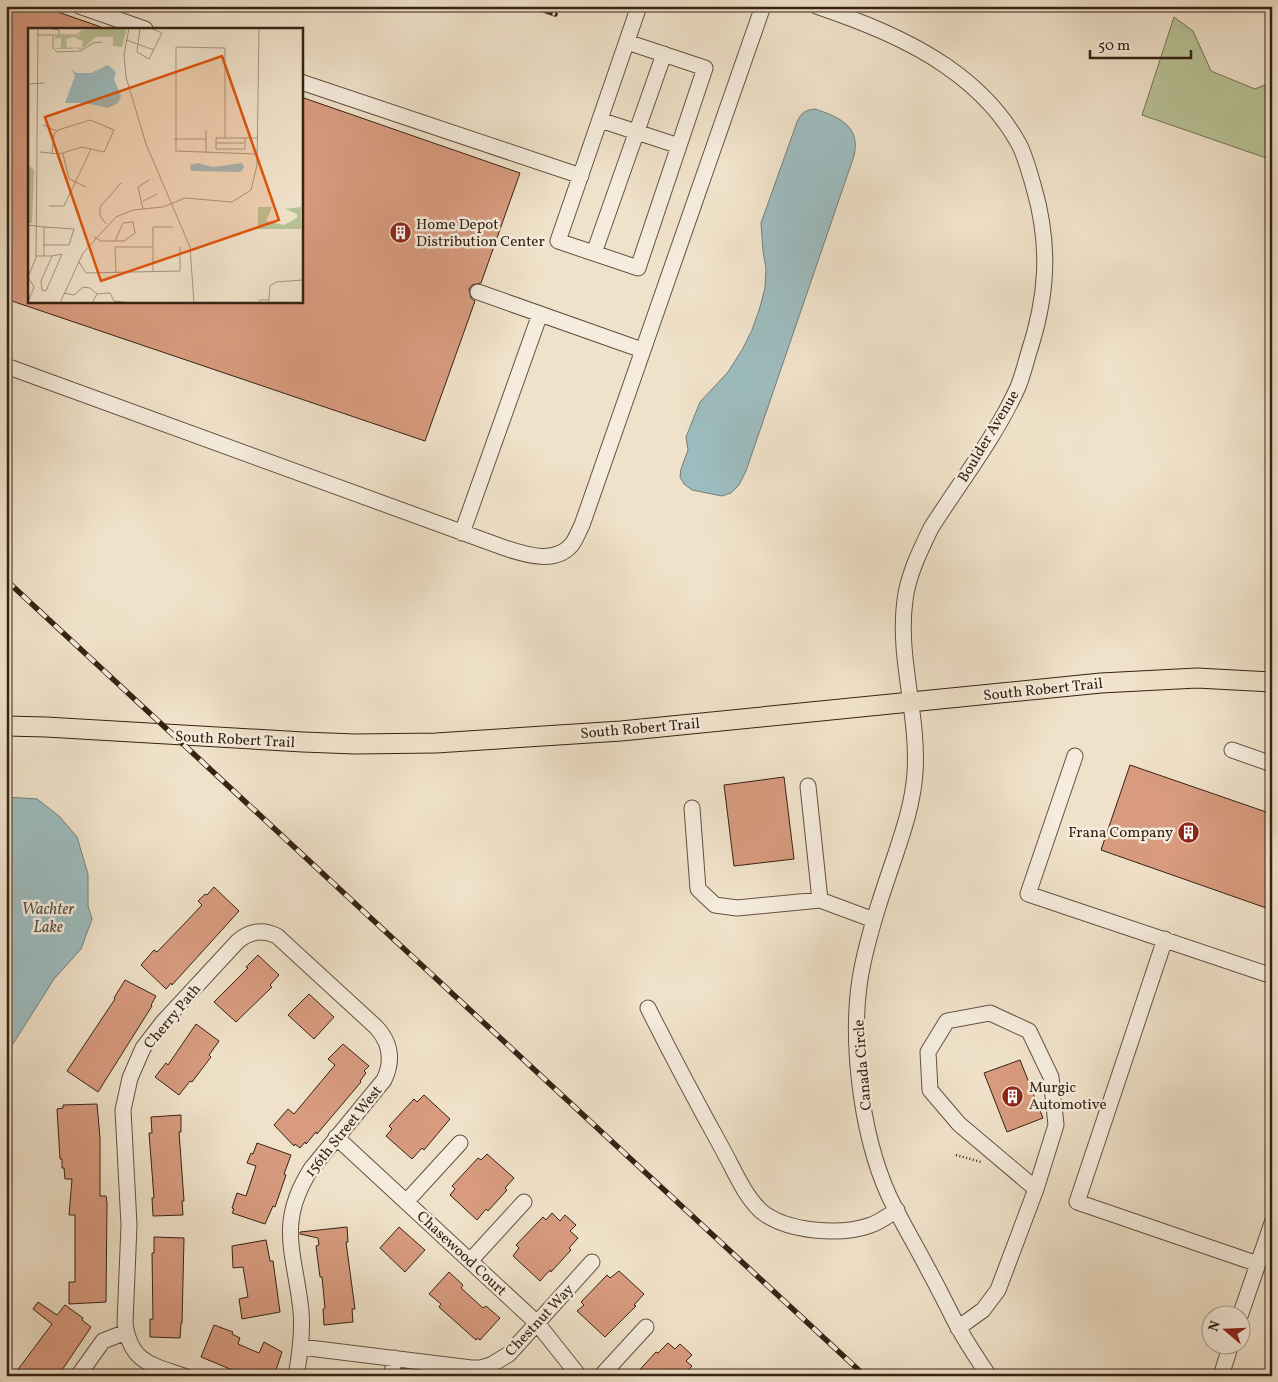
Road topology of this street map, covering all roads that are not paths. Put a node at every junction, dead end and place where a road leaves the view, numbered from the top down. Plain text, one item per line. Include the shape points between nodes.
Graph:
1 (79, 6) edge
2 (639, 6) edge
3 (763, 6) edge
4 (816, 6) edge
5 (142, 28) edge
6 (627, 42) junction
7 (664, 54) junction
8 (302, 82) edge
9 (600, 120) junction
10 (636, 132) junction
11 (679, 146) junction
12 (581, 176) junction
13 (594, 253) junction
14 (478, 292) dead end
15 (540, 314) junction
16 (642, 350) junction
17 (6, 366) edge
18 (462, 533) junction
19 (1272, 682) edge
20 (912, 702) junction
21 (6, 726) edge
22 (1232, 750) dead end
23 (1075, 756) dead end
24 (1272, 764) edge
25 (808, 786) dead end
26 (692, 808) dead end
27 (820, 900) junction
28 (874, 920) junction
29 (1165, 939) junction
30 (1272, 976) edge
31 (648, 1008) dead end
32 (390, 1064) joint
33 (336, 1137) junction
34 (460, 1143) dead end
35 (1036, 1189) junction
36 (406, 1202) junction
37 (524, 1202) dead end
38 (897, 1210) junction
39 (1272, 1223) edge
40 (470, 1261) junction
41 (592, 1262) dead end
42 (1258, 1264) junction
43 (1244, 1304) edge
44 (537, 1323) junction
45 (646, 1327) dead end
46 (958, 1328) junction
47 (126, 1332) junction
48 (301, 1347) junction
49 (1228, 1354) edge
50 (394, 1358) junction
51 (485, 1371) edge
52 (78, 1376) edge
53 (184, 1376) edge
54 (296, 1376) edge
55 (392, 1376) edge
56 (579, 1376) edge
57 (601, 1376) edge
58 (989, 1376) edge
59 (1221, 1376) edge

1 - 5 street
2 - 6 street
3 - 16 street
4 - 20 street, Boulder Avenue via 885,33 927,54 967,83 991,106 1020,146 1044,227 1044,286 1035,333 1018,386 931,528 910,577 903,617
6 - 7 street
6 - 9 street
7 - 10 street
7 - 11 street via 706,68
8 - 12 street
9 - 10 street
9 - 12 street
10 - 11 street
10 - 13 street
11 - 13 street via 638,268
12 - 13 street via 558,241
14 - 15 street
15 - 16 street
15 - 18 street
16 - 18 street via 582,525 565,551 556,555 526,555
17 - 18 street
19 - 20 main road, South Robert Trail via 1197,678 1130,681
20 - 21 main road, South Robert Trail via 621,731 436,743 312,743
20 - 28 street, Canada Circle via 916,751 912,796
22 - 24 street
23 - 29 street via 1028,894
25 - 27 street
26 - 27 street via 698,889 715,905 737,908
27 - 28 street
28 - 38 street, Canada Circle via 859,990 857,1051 862,1098 874,1152
29 - 30 street
29 - 42 street via 1078,1202
31 - 38 street via 741,1184 763,1212 800,1227 823,1231 872,1225
32 - 33 street, 156th Street West via 380,1086
32 - 47 street, Cherry Path via 389,1048 382,1033 277,936 259,931 238,941 163,1022 143,1048 130,1078 123,1110 129,1226
33 - 36 street, Chasewood Court
33 - 48 street, 156th Street West via 303,1181 291,1220 290,1247 300,1308
34 - 36 street
35 - 35 street via 1056,1125 1051,1077 1029,1031 990,1013 947,1021 928,1052 930,1090 959,1124
35 - 46 street via 998,1290 983,1310
36 - 40 street, Chasewood Court
37 - 40 street
38 - 46 street, Canada Circle
39 - 42 street
40 - 44 street, Chasewood Court
41 - 44 street, Chestnut Way
42 - 43 street
44 - 51 street, Chestnut Way via 508,1354
44 - 56 street, Chasewood Court
45 - 57 street
46 - 58 street, Canada Circle
47 - 52 street via 103,1341
47 - 53 street, Cherry Path via 129,1343 144,1360
48 - 50 street, Chestnut Way
48 - 54 street, 156th Street West
49 - 59 street
50 - 51 street, Chestnut Way
50 - 55 street

